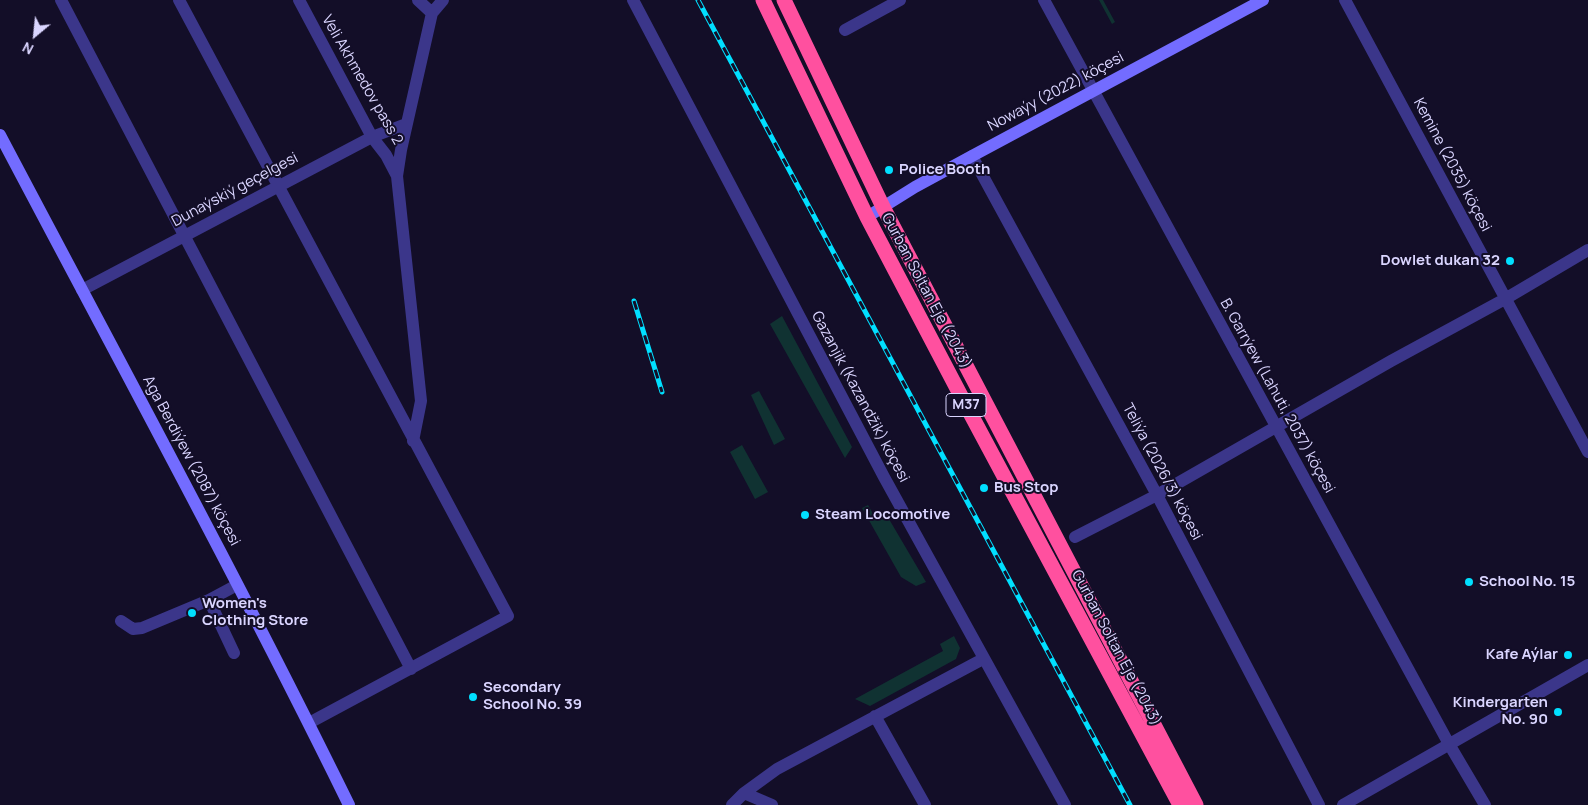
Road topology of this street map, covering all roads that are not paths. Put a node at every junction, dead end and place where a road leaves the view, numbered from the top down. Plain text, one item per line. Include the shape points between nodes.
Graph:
1 (61, 0) edge
2 (179, 0) edge
3 (299, 0) edge
4 (418, 0) edge
5 (443, 0) edge
6 (633, 0) edge
7 (750, 0) edge
8 (763, 0) edge
9 (784, 0) edge
10 (1044, 0) edge
11 (1263, 0) edge
12 (1345, 0) edge
13 (897, 1) edge
14 (432, 13) junction
15 (777, 29) junction
16 (845, 30) dead end
17 (1093, 91) junction
18 (406, 124) junction
19 (0, 134) edge
20 (372, 137) junction
21 (972, 156) junction
22 (397, 176) junction
23 (278, 187) junction
24 (883, 208) junction
25 (867, 217) junction
26 (185, 235) junction
27 (1588, 250) edge
28 (82, 290) junction
29 (1505, 299) junction
30 (1276, 427) junction
31 (413, 440) junction
32 (1588, 452) edge
33 (1157, 495) junction
34 (1075, 537) dead end
35 (238, 585) junction
36 (209, 600) junction
37 (121, 621) dead end
38 (234, 653) dead end
39 (983, 659) junction
40 (1588, 665) edge
41 (411, 669) junction
42 (875, 716) junction
43 (309, 723) junction
44 (1449, 744) junction
45 (744, 793) junction
46 (349, 805) edge
47 (732, 805) edge
48 (772, 805) edge
49 (925, 805) edge
50 (1065, 805) edge
51 (1180, 805) edge
52 (1196, 805) edge
53 (1320, 805) edge
54 (1342, 805) edge
55 (1485, 805) edge

1 - 26 street
2 - 23 street
3 - 20 street, Veli Akhmedov pass 2
4 - 14 street
5 - 14 street
6 - 39 street, Gazanjik (Kazandžik) köçesi
7 - 15 highway
8 - 15 highway, Gurban Soltan Eje (2043) / M37
9 - 24 highway, Gurban Soltan Eje (2043) / M37
10 - 17 street, B. Garrýew (Lahuti, 2037) köçesi
11 - 17 street, Nowaýy (2022) köçesi
12 - 29 street, Kemine (2035) köçesi
13 - 16 street
14 - 18 street
15 - 25 highway, Gurban Soltan Eje (2043) / M37
17 - 21 street, Nowaýy (2022) köçesi
17 - 30 street, B. Garrýew (Lahuti, 2037) köçesi
18 - 20 street, Dunaýskiý geçelgesi
18 - 22 street
19 - 28 street, Aga Berdiýew (2087) köçesi
20 - 22 street, Veli Akhmedov pass 2
20 - 23 street, Dunaýskiý geçelgesi
21 - 24 street, Nowaýy (2022) köçesi
21 - 33 street, Teliýa (2026/3) köçesi
22 - 31 street via 421,401
23 - 26 street, Dunaýskiý geçelgesi
23 - 31 street
24 - 25 street, Nowaýy (2022) köçesi
24 - 52 highway, Gurban Soltan Eje (2043) / M37
25 - 51 highway, Gurban Soltan Eje (2043) / M37
26 - 28 street, Dunaýskiý geçelgesi
26 - 41 street
27 - 29 street
28 - 35 street, Aga Berdiýew (2087) köçesi
29 - 30 street
29 - 32 street, Kemine (2035) köçesi
30 - 33 street
30 - 44 street, B. Garrýew (Lahuti, 2037) köçesi
31 - 41 street via 508,616
33 - 34 street
33 - 53 street, Teliýa (2026/3) köçesi
35 - 36 street
35 - 43 street, Aga Berdiýew (2087) köçesi
36 - 37 street via 142,628 133,629
36 - 38 street
39 - 42 street
39 - 50 street, Gazanjik (Kazandžik) köçesi
40 - 44 street
41 - 43 street
42 - 45 street via 777,769
42 - 49 street
43 - 46 street, Aga Berdiýew (2087) köçesi
44 - 54 street
44 - 55 street, B. Garrýew (Lahuti, 2037) köçesi
45 - 47 street
45 - 48 street

